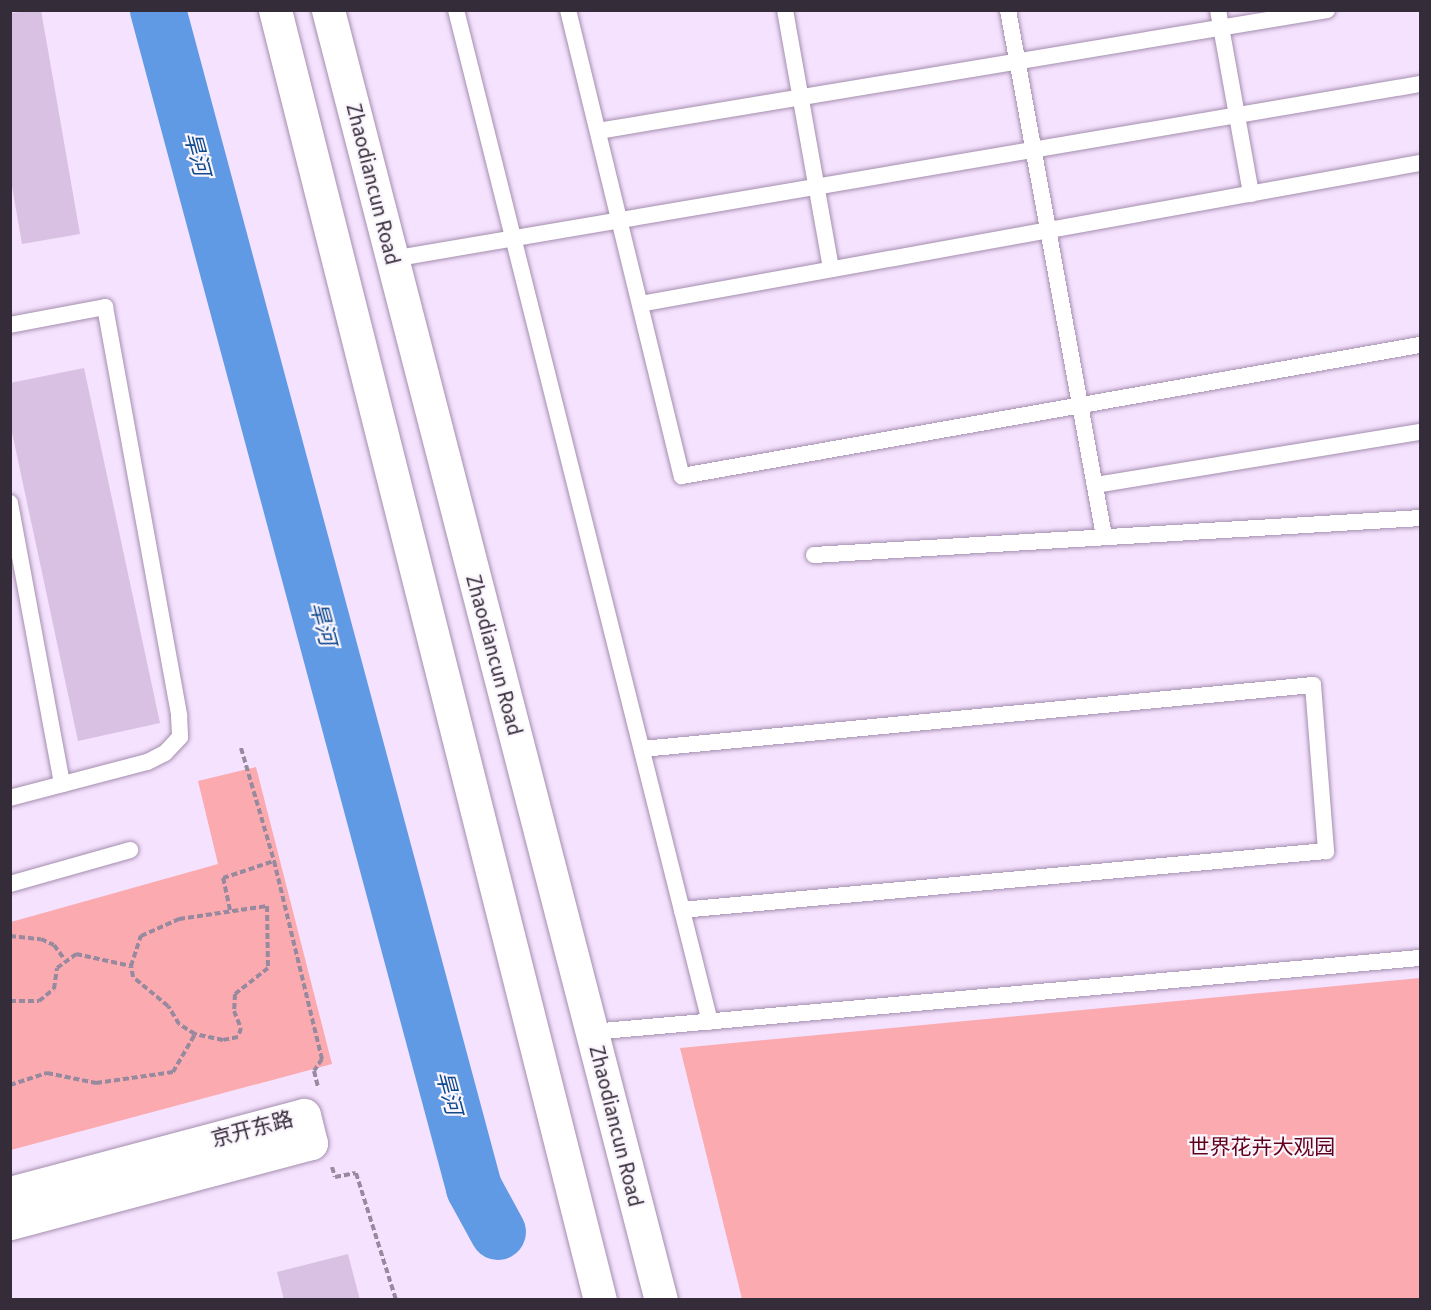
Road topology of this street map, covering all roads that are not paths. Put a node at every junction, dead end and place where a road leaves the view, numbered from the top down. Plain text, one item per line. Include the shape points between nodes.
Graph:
1 (274, 10) edge
2 (328, 10) edge
3 (456, 10) edge
4 (568, 10) edge
5 (785, 10) edge
6 (1008, 10) edge
7 (1218, 10) edge
8 (1327, 10) edge
9 (1221, 28) junction
10 (1017, 62) junction
11 (1420, 84) edge
12 (800, 97) junction
13 (1236, 116) junction
14 (598, 130) junction
15 (1033, 150) junction
16 (1420, 163) edge
17 (816, 187) junction
18 (1251, 194) junction
19 (620, 220) junction
20 (1049, 230) junction
21 (513, 238) junction
22 (392, 259) junction
23 (831, 269) junction
24 (640, 304) junction
25 (10, 326) edge
26 (1420, 345) edge
27 (1080, 405) junction
28 (1420, 432) edge
29 (1095, 485) junction
30 (10, 503) edge
31 (1420, 518) edge
32 (1104, 536) junction
33 (814, 555) dead end
34 (642, 749) junction
35 (62, 784) junction
36 (10, 798) edge
37 (130, 850) dead end
38 (10, 884) edge
39 (682, 910) junction
40 (1420, 958) edge
41 (710, 1022) junction
42 (592, 1032) junction
43 (10, 1193) edge
44 (10, 1223) edge
45 (600, 1299) edge
46 (661, 1299) edge

1 - 45 main road
2 - 22 main road, Zhaodiancun Road
3 - 21 lane
4 - 14 lane
5 - 12 lane
6 - 10 lane
7 - 9 lane
8 - 9 lane
9 - 10 lane
9 - 13 lane
10 - 12 lane
10 - 15 lane
11 - 13 lane
12 - 14 lane
12 - 17 lane
13 - 15 lane
13 - 18 lane
14 - 19 lane
15 - 17 lane
15 - 20 lane
16 - 18 lane
17 - 19 lane
17 - 23 lane
18 - 20 lane
19 - 21 lane
19 - 24 lane
20 - 23 lane
20 - 27 lane
21 - 22 lane
21 - 34 lane
22 - 42 main road, Zhaodiancun Road
23 - 24 lane
24 - 27 lane via 682,476
25 - 35 lane via 105,307 179,716 180,737 165,753 147,762
26 - 27 lane
27 - 29 lane
28 - 29 lane
29 - 32 lane
30 - 35 lane
31 - 32 lane
32 - 33 lane
34 - 39 lane
34 - 39 lane via 1313,685 1326,851
35 - 36 lane
37 - 38 lane
39 - 41 lane
40 - 41 lane
41 - 42 lane
42 - 46 main road, Zhaodiancun Road
43 - 44 main road, 京开东路 via 304,1115 311,1143

